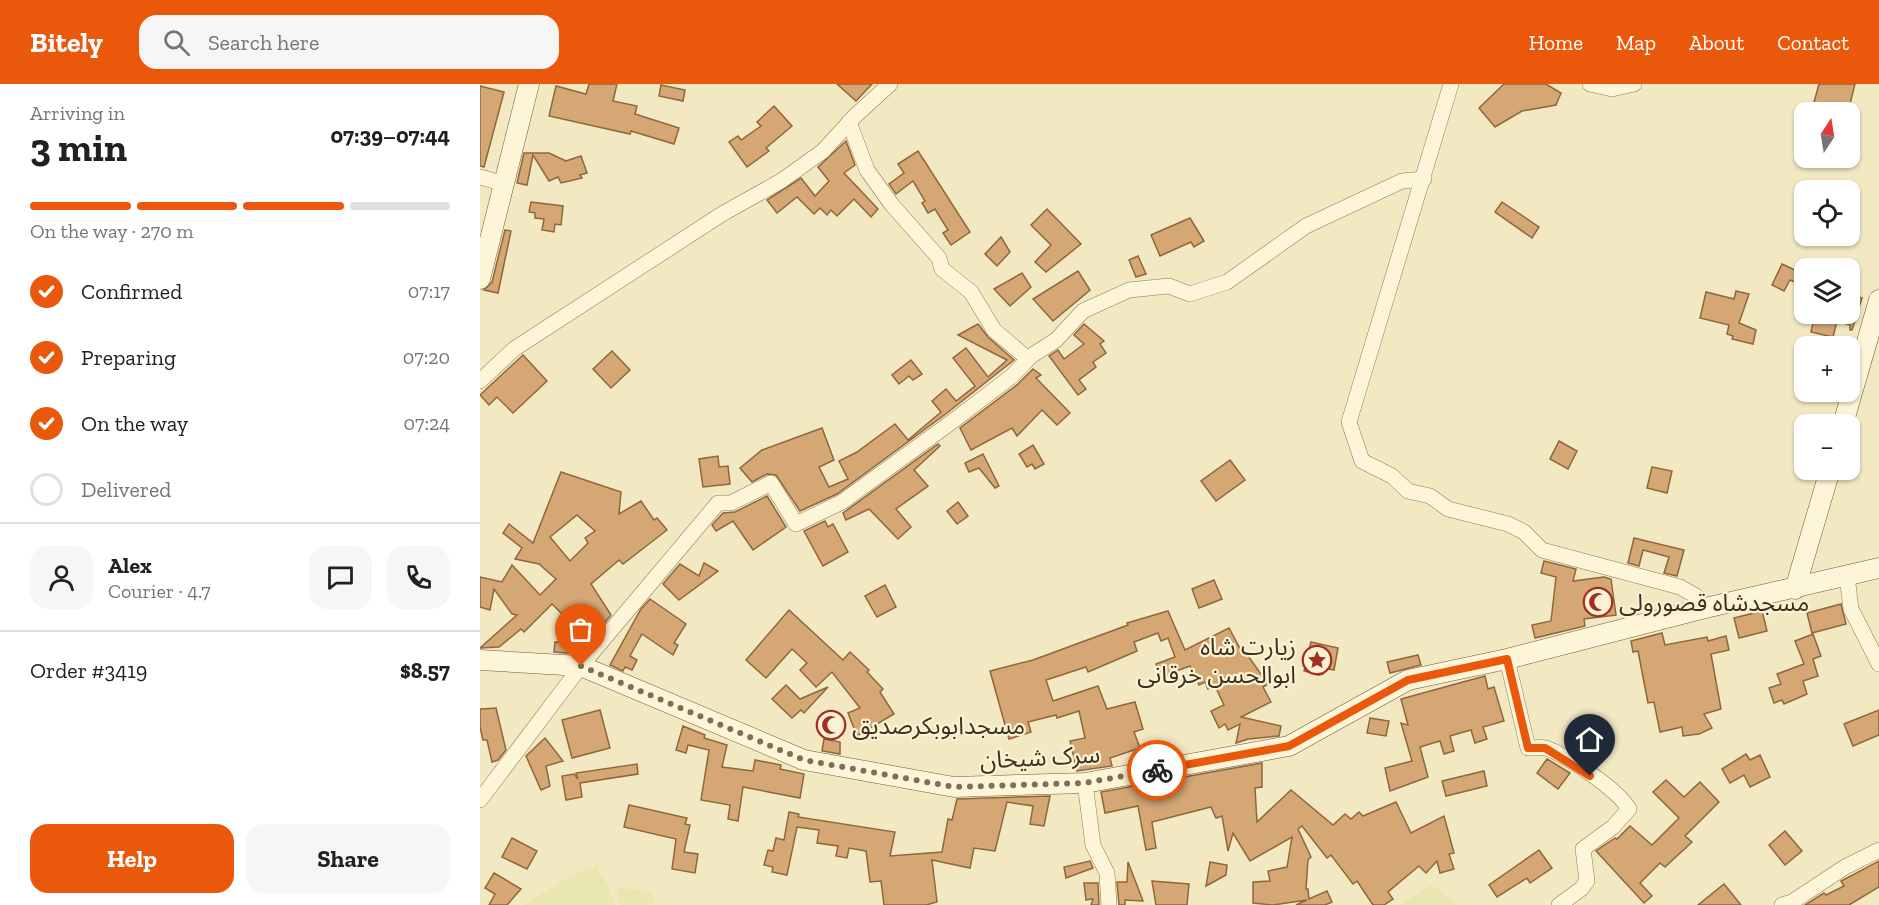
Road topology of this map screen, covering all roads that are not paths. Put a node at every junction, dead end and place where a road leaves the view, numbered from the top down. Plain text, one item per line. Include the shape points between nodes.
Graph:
1 (529, 84) edge
2 (890, 84) edge
3 (1451, 84) edge
4 (1590, 84) edge
5 (1634, 84) edge
6 (849, 122) junction
7 (480, 177) edge
8 (1424, 179) junction
9 (505, 184) junction
10 (480, 279) edge
11 (1879, 300) edge
12 (1028, 359) junction
13 (480, 381) edge
14 (1846, 414) edge
15 (1827, 480) edge
16 (1879, 568) edge
17 (1847, 576) junction
18 (1795, 589) junction
19 (1701, 609) junction
20 (1507, 659) junction
21 (480, 660) edge
22 (1879, 664) edge
23 (581, 666) junction
24 (1084, 783) junction
25 (480, 800) edge
26 (1879, 850) edge
27 (1109, 905) edge
28 (1559, 905) edge
29 (1782, 905) edge

1 - 9 street
2 - 6 street
3 - 8 street
4 - 5 street via 1612,90
6 - 12 street via 867,170 892,205 939,258 942,269 971,292 994,330
6 - 13 street via 822,151 781,181 722,214 514,349
7 - 9 street
8 - 12 street via 1402,181 1306,226 1227,282 1190,294 1169,286 1129,290 1083,311 1056,340
8 - 19 street via 1349,422 1362,461 1392,476 1408,491 1430,496 1448,509 1508,524 1524,532 1542,550 1680,587 1696,596
9 - 10 street
11 - 14 street
12 - 23 street via 1012,376 842,502 796,524 771,483 731,504 718,503
15 - 18 street
16 - 17 street, سرک شیخان
17 - 18 street, سرک شیخان
17 - 22 street via 1851,609
18 - 19 street, سرک شیخان
19 - 20 street, سرک شیخان
20 - 24 street, سرک شیخان via 1408,680 1289,746
20 - 28 street via 1528,748 1545,748 1574,764 1624,799 1629,809 1613,827 1583,849 1587,881
21 - 23 street, سرک شیخان
23 - 24 street, سرک شیخان via 804,760 954,787
23 - 25 street
24 - 27 street via 1093,845 1107,873
26 - 29 street

